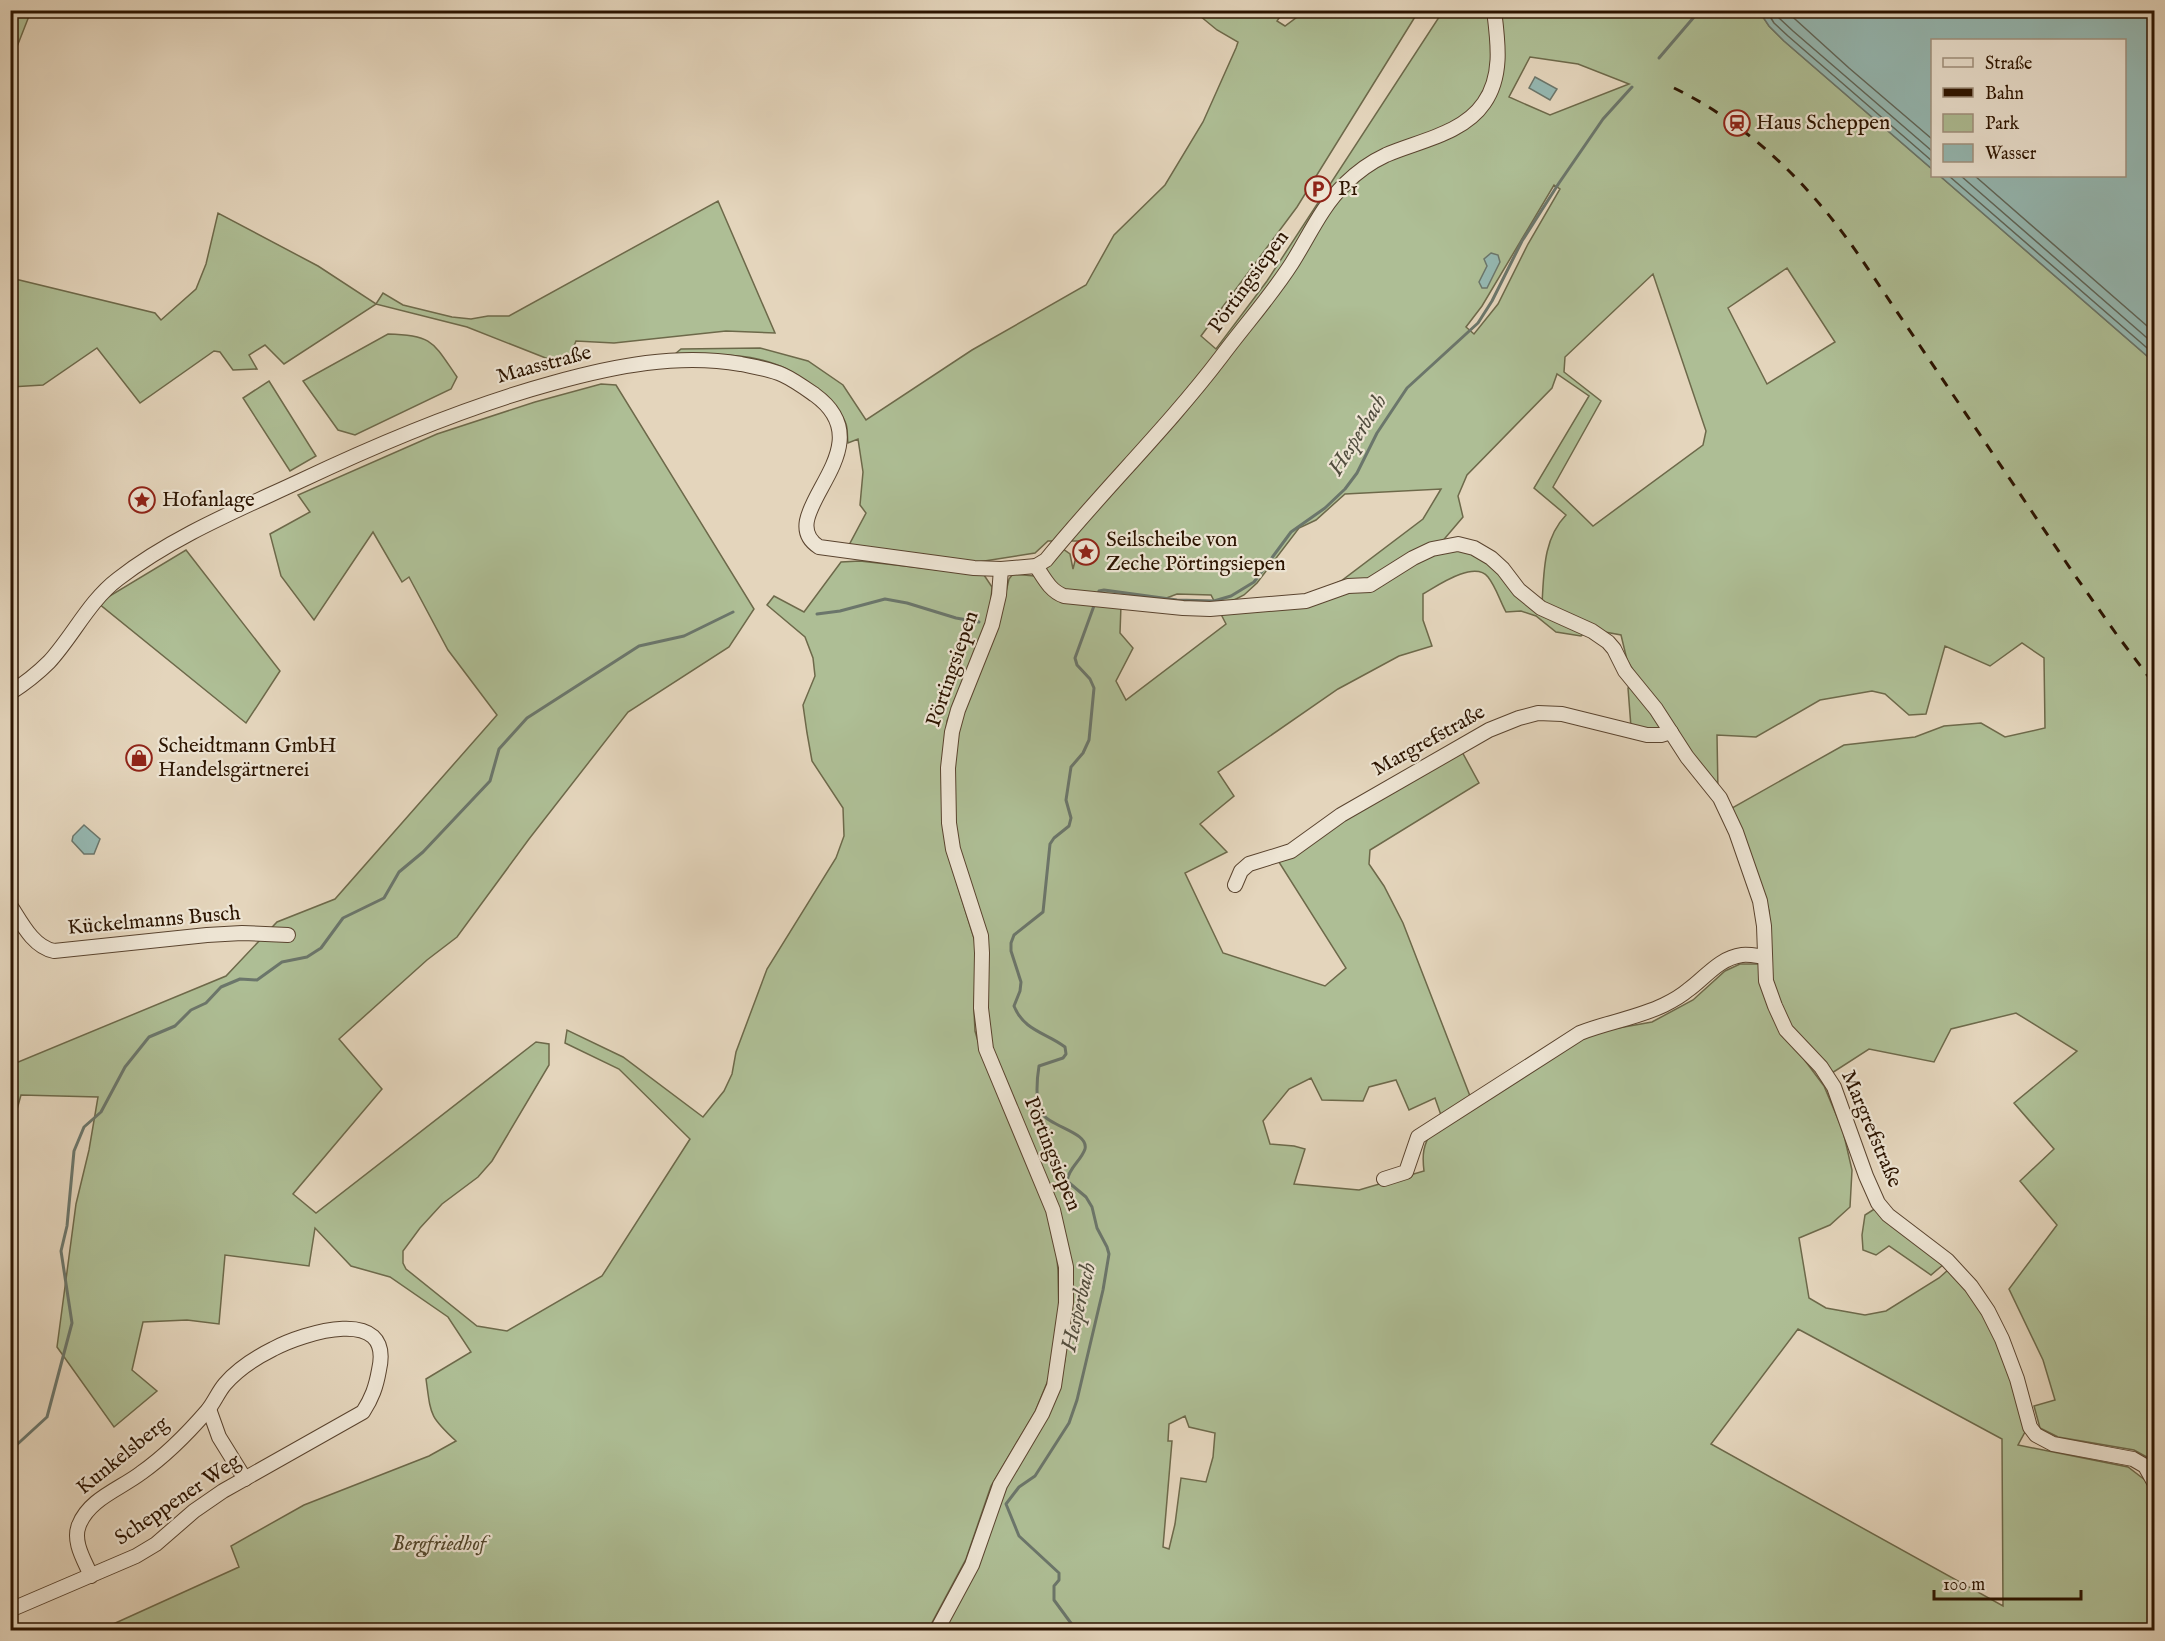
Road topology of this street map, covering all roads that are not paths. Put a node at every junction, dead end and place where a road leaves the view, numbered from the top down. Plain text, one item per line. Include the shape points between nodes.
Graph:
1 (1494, 10) edge
2 (1036, 566) junction
3 (1001, 569) junction
4 (10, 693) edge
5 (1671, 732) junction
6 (1235, 885) dead end
7 (10, 905) edge
8 (288, 935) dead end
9 (1765, 957) junction
10 (1384, 1179) dead end
11 (209, 1409) junction
12 (363, 1412) joint
13 (244, 1479) junction
14 (2154, 1482) edge
15 (91, 1576) junction
16 (10, 1610) edge
17 (937, 1630) edge

1 - 2 street, Pörtingsiepen via 1496,77 1484,104 1469,120 1383,156 1343,185 1323,210 1291,265 1208,374 1046,560
2 - 3 street
2 - 5 street, Margrefstraße via 1060,594 1201,609 1306,601 1348,586 1370,585 1432,549 1458,544 1474,548 1491,558 1541,608 1608,642 1624,671
3 - 4 street, Maasstraße via 819,548 806,534 806,524 841,443 839,427 831,412 818,397 783,374 707,360 666,360 574,377 467,409 351,457 202,528 116,580 49,662
3 - 17 street, Pörtingsiepen via 992,625 952,732 949,823 953,849 981,936 981,1008 986,1048 1053,1210 1066,1267 1066,1303 1054,1386 1000,1485 972,1565
5 - 6 street, Margrefstraße via 1647,735 1562,714 1539,713 1519,718 1489,730 1341,815 1291,851 1249,864 1240,872
5 - 9 street, Margrefstraße via 1719,798 1736,832 1760,901
7 - 8 street, Kückelmanns Busch via 40,945 54,951 207,934
9 - 10 street via 1742,955 1727,959 1687,991 1662,1005 1580,1033 1418,1137 1406,1172
9 - 14 street, Margrefstraße via 1766,981 1775,1006 1786,1030 1834,1087 1873,1194 1888,1215 1947,1260 1988,1311 2002,1339 2032,1430 2053,1444 2133,1459 2145,1466
11 - 12 street, Kunkelsberg via 225,1384 272,1349 315,1333 345,1328 374,1338 380,1348 382,1360 374,1395
11 - 13 street via 219,1437
11 - 15 street, Kunkelsberg via 147,1469 84,1514 76,1534
12 - 13 street, Scheppener Weg
13 - 15 street, Scheppener Weg via 194,1511 156,1544
15 - 16 street, Scheppener Weg

